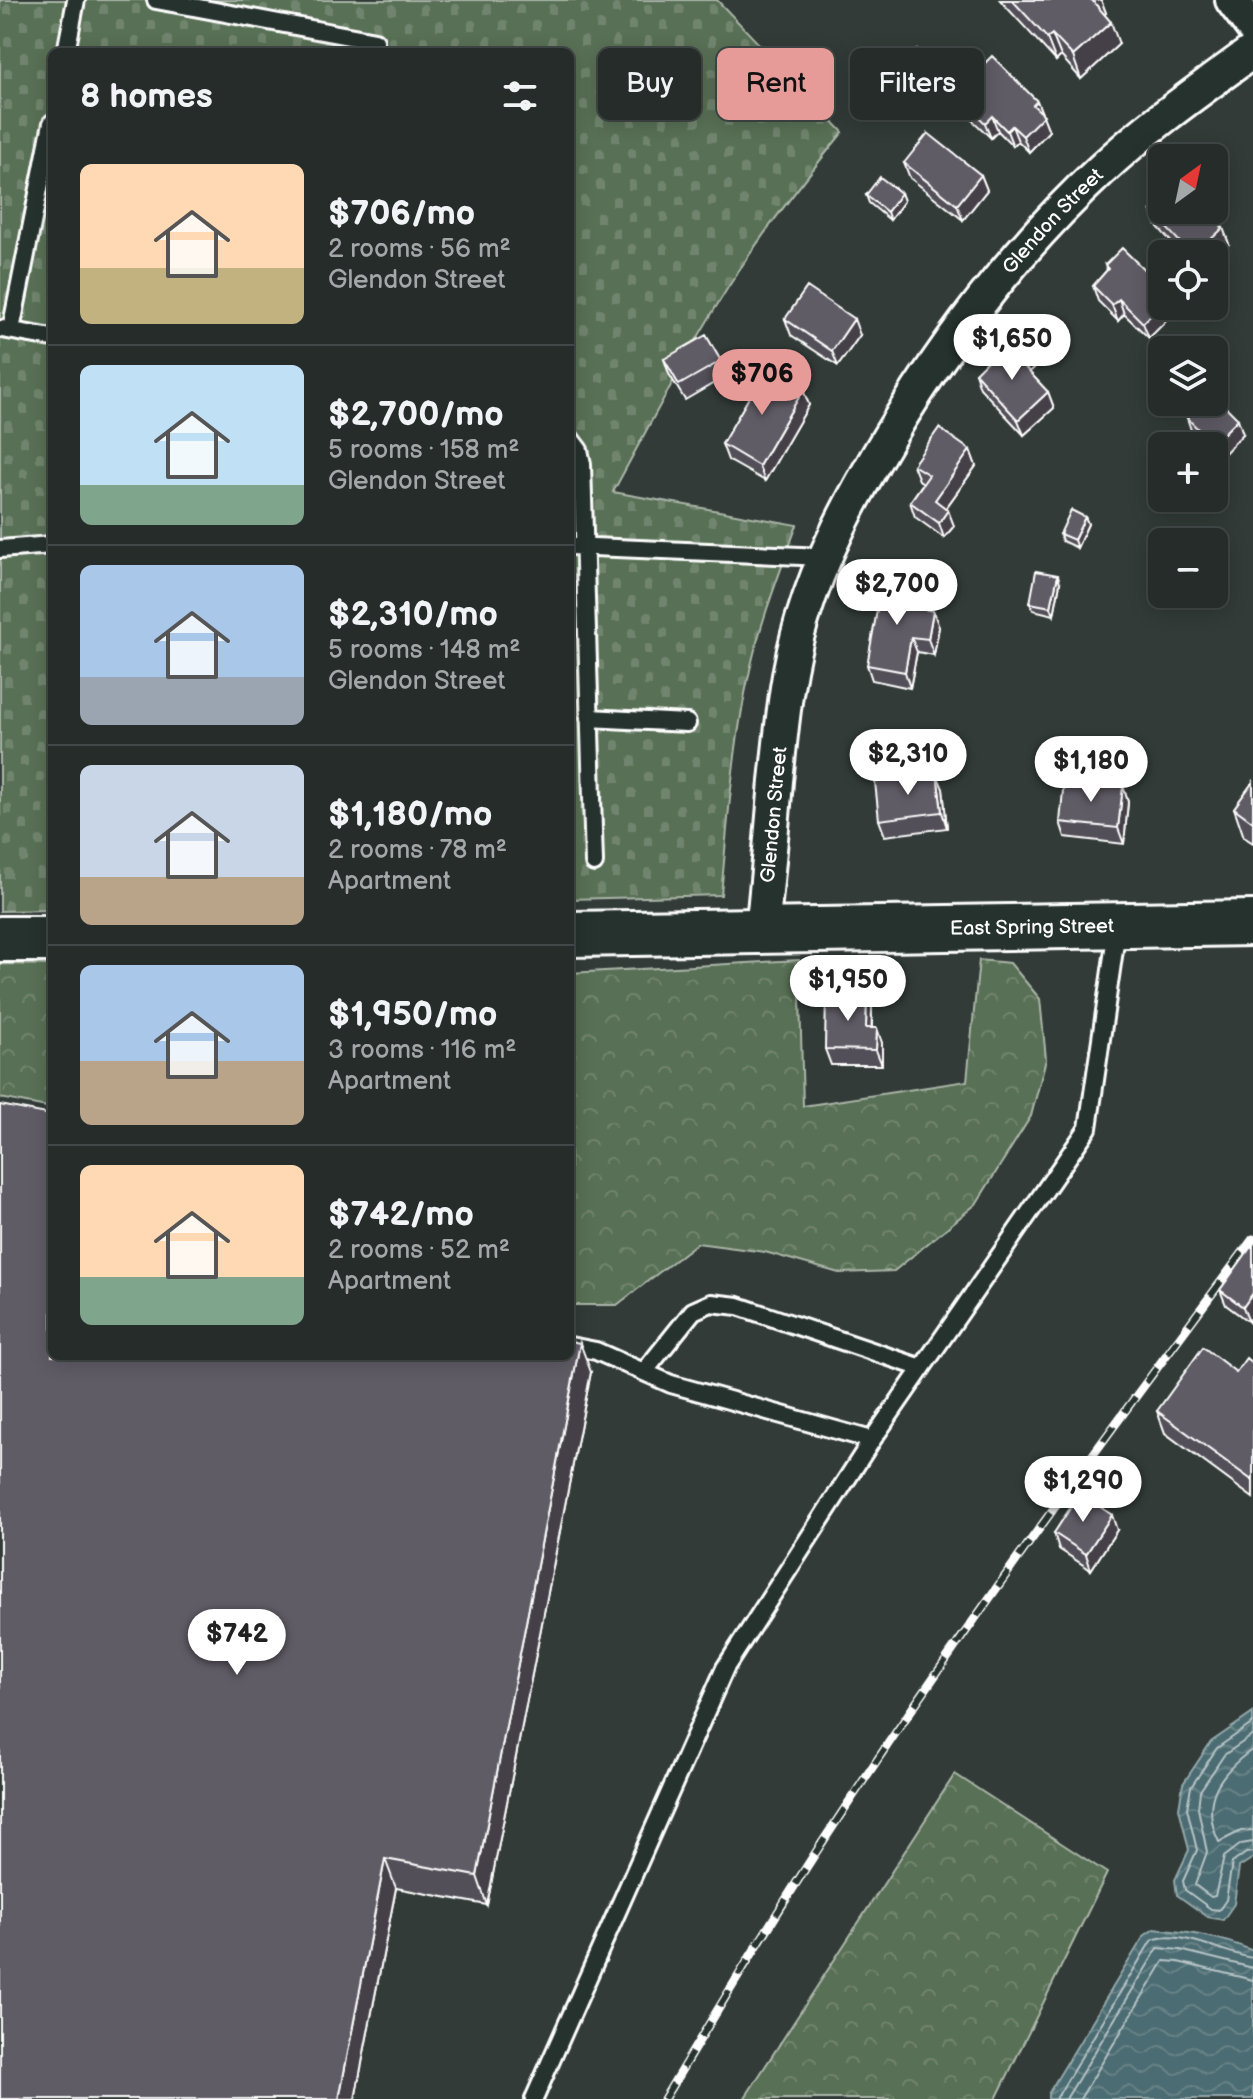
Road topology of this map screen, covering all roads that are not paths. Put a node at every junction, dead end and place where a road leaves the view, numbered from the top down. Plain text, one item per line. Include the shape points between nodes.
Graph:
1 (76, 0) edge
2 (156, 0) edge
3 (1232, 0) edge
4 (1253, 28) edge
5 (67, 48) edge
6 (374, 48) edge
7 (1253, 51) edge
8 (48, 141) edge
9 (6, 330) edge
10 (48, 337) edge
11 (574, 443) edge
12 (48, 545) edge
13 (578, 546) edge
14 (0, 549) edge
15 (825, 557) junction
16 (589, 718) junction
17 (687, 723) dead end
18 (594, 863) dead end
19 (1253, 923) edge
20 (1117, 927) junction
21 (762, 932) junction
22 (574, 934) edge
23 (0, 939) edge
24 (48, 939) edge
25 (574, 1347) edge
26 (922, 1368) junction
27 (644, 1372) junction
28 (872, 1440) junction
29 (534, 2099) edge

1 - 5 lane
2 - 6 lane via 375,41
3 - 4 street
7 - 15 street, Glendon Street via 1103,168 997,282 906,408
8 - 9 lane
9 - 10 lane
11 - 13 lane via 582,464
12 - 14 lane
13 - 15 lane
13 - 16 lane
15 - 21 street, Glendon Street via 802,621 787,688
16 - 17 lane
16 - 18 lane
19 - 20 main road, East Spring Street
20 - 21 main road, East Spring Street
20 - 26 lane via 1088,1128
21 - 22 main road, East Spring Street
23 - 24 main road
25 - 27 lane
26 - 27 lane via 738,1306 711,1303 693,1311
26 - 28 lane
27 - 28 lane
28 - 29 lane via 725,1668

